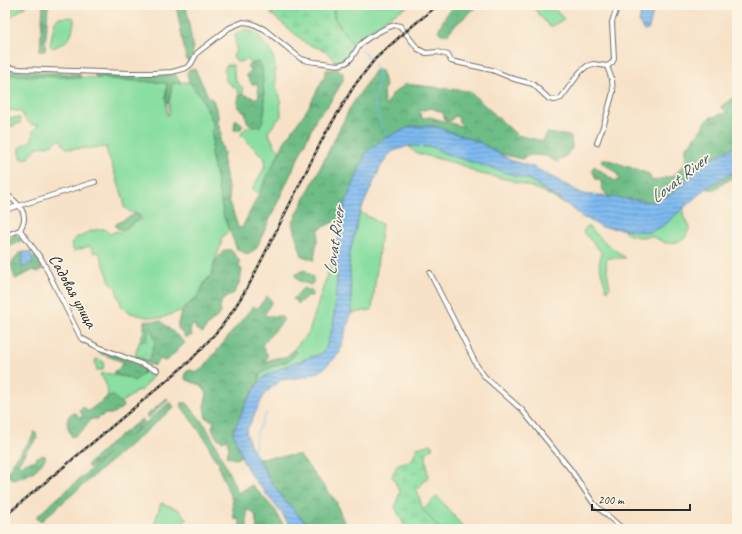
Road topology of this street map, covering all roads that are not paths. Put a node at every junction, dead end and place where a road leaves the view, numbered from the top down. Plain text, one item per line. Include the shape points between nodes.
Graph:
1 (618, 5) edge
2 (607, 66) junction
3 (5, 67) edge
4 (597, 143) dead end
5 (95, 182) dead end
6 (5, 193) edge
7 (20, 206) junction
8 (5, 210) edge
9 (20, 230) junction
10 (5, 236) edge
11 (430, 273) dead end
12 (157, 370) dead end
13 (623, 529) edge

1 - 2 street via 612,22 614,59
2 - 3 street via 587,66 561,98 548,100 533,84 492,70 451,61 448,55 438,52 426,53 418,49 400,26 380,31 361,44 348,61 336,64 306,61 264,29 243,22 220,35 198,53 186,68 172,72 128,73
2 - 4 street via 613,92
5 - 7 street
6 - 7 street
7 - 8 street
7 - 9 street via 24,216
9 - 10 street
9 - 12 street, Садовая улица via 42,260 81,338
11 - 13 street via 485,377 522,410 571,470 594,504

